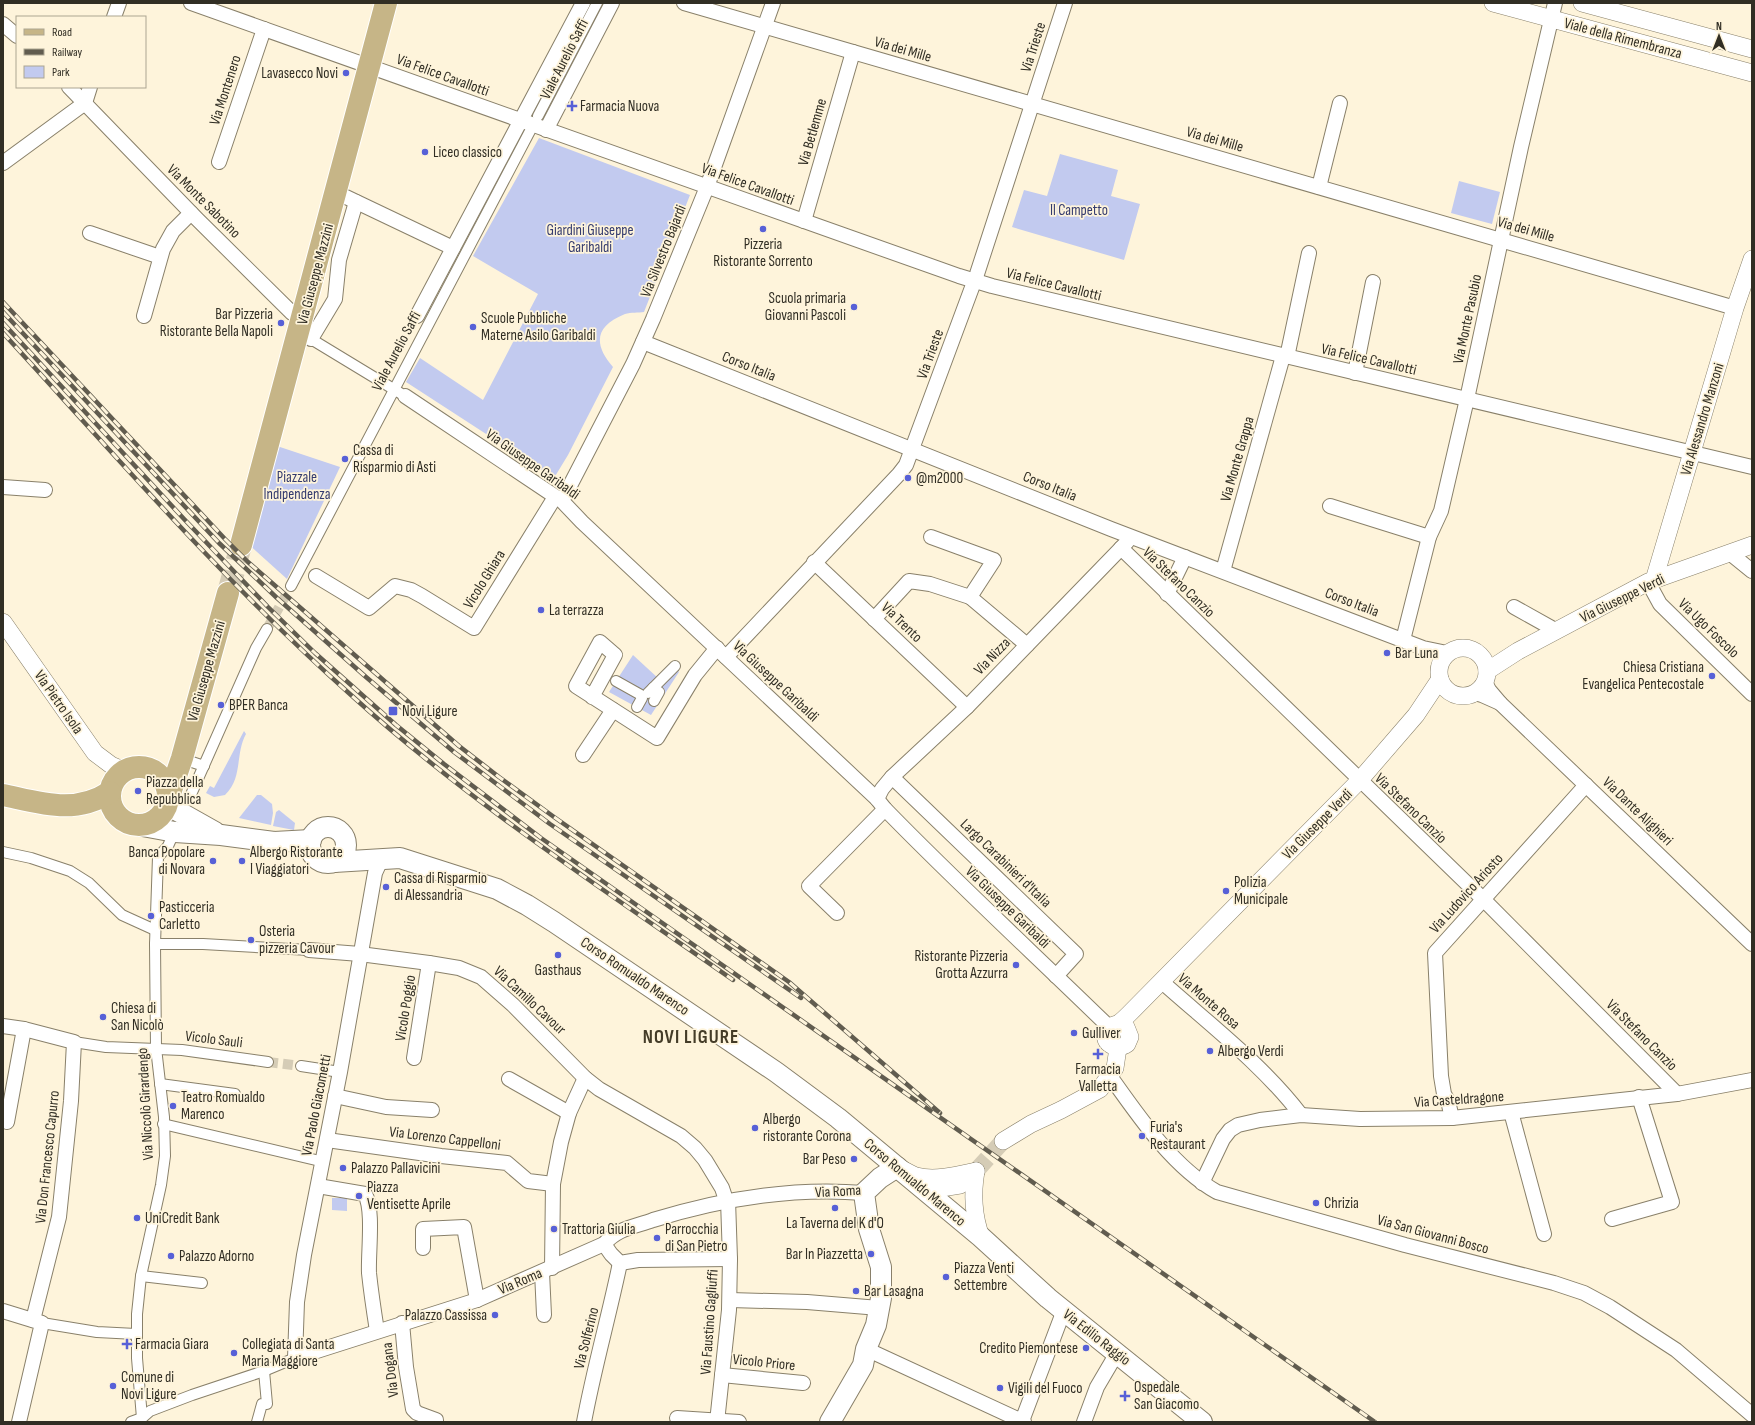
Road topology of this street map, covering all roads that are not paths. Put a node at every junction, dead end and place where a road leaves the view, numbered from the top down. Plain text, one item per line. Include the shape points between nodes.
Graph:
1 (119, 3) edge
2 (191, 3) edge
3 (386, 3) edge
4 (583, 3) edge
5 (597, 3) edge
6 (612, 3) edge
7 (684, 3) edge
8 (773, 3) edge
9 (1065, 3) edge
10 (1493, 3) edge
11 (1582, 3) edge
12 (1553, 11) edge
13 (114, 16) edge
14 (3, 24) edge
15 (764, 26) junction
16 (264, 28) junction
17 (16, 35) edge
18 (1752, 49) edge
19 (853, 52) junction
20 (369, 66) junction
21 (1752, 73) edge
22 (70, 88) edge
23 (90, 88) edge
24 (85, 103) junction
25 (1340, 103) dead end
26 (1032, 104) junction
27 (538, 116) dead end
28 (520, 121) junction
29 (546, 130) junction
30 (530, 131) dead end
31 (219, 162) dead end
32 (3, 163) edge
33 (707, 187) junction
34 (1319, 187) junction
35 (191, 213) junction
36 (804, 221) junction
37 (90, 234) dead end
38 (1501, 240) junction
39 (453, 248) junction
40 (1309, 252) dead end
41 (160, 258) junction
42 (1752, 259) edge
43 (974, 281) junction
44 (1373, 282) dead end
45 (1735, 308) junction
46 (144, 316) dead end
47 (417, 316) dead end
48 (305, 329) junction
49 (643, 342) junction
50 (1285, 357) junction
51 (1355, 373) junction
52 (400, 392) junction
53 (1467, 399) junction
54 (912, 450) junction
55 (1692, 452) junction
56 (1752, 466) edge
57 (3, 487) edge
58 (45, 490) dead end
59 (558, 499) junction
60 (1330, 506) dead end
61 (931, 537) dead end
62 (1132, 537) junction
63 (1430, 538) junction
64 (241, 545) tunnel mouth
65 (1752, 545) edge
66 (1121, 548) junction
67 (1731, 554) junction
68 (1185, 556) junction
69 (814, 562) junction
70 (301, 568) junction
71 (1223, 571) junction
72 (1752, 571) edge
73 (316, 576) joint
74 (1651, 581) junction
75 (291, 586) tunnel mouth
76 (228, 593) tunnel mouth
77 (1168, 594) junction
78 (970, 597) junction
79 (1514, 607) dead end
80 (874, 619) junction
81 (3, 622) edge
82 (266, 629) tunnel mouth
83 (1557, 631) junction
84 (1403, 640) junction
85 (1027, 645) junction
86 (1518, 652) junction
87 (722, 653) junction
88 (1447, 653) junction
89 (1479, 654) junction
90 (676, 668) dead end
91 (1440, 679) junction
92 (616, 681) dead end
93 (1482, 682) junction
94 (1454, 694) junction
95 (1752, 694) edge
96 (651, 696) junction
97 (592, 697) dead end
98 (967, 707) junction
99 (637, 708) dead end
100 (613, 710) junction
101 (1416, 715) junction
102 (186, 755) junction
103 (583, 755) dead end
104 (204, 766) junction
105 (125, 771) junction
106 (155, 772) junction
107 (892, 777) junction
108 (1359, 781) junction
109 (1586, 785) junction
110 (110, 792) junction
111 (3, 795) edge
112 (24, 799) junction
113 (175, 801) junction
114 (881, 804) junction
115 (133, 824) junction
116 (221, 835) junction
117 (172, 837) dead end
118 (345, 842) junction
119 (312, 848) junction
120 (3, 852) edge
121 (381, 860) junction
122 (334, 862) junction
123 (1482, 900) junction
124 (837, 913) dead end
125 (155, 930) junction
126 (155, 944) junction
127 (1752, 944) edge
128 (309, 950) joint
129 (360, 954) junction
130 (429, 963) junction
131 (1056, 976) junction
132 (1161, 982) junction
133 (3, 1026) edge
134 (1118, 1027) junction
135 (24, 1029) junction
136 (74, 1042) junction
137 (156, 1048) junction
138 (414, 1058) dead end
139 (268, 1062) tunnel mouth
140 (302, 1066) tunnel mouth
141 (340, 1072) junction
142 (585, 1078) junction
143 (509, 1079) dead end
144 (1113, 1079) junction
145 (1752, 1080) edge
146 (160, 1084) junction
147 (235, 1094) dead end
148 (1677, 1094) junction
149 (335, 1096) junction
150 (1639, 1097) junction
151 (432, 1110) dead end
152 (1511, 1112) junction
153 (569, 1113) junction
154 (1301, 1115) junction
155 (1452, 1118) junction
156 (7, 1122) dead end
157 (163, 1124) junction
158 (327, 1140) junction
159 (1003, 1141) tunnel mouth
160 (320, 1161) dead end
161 (897, 1167) junction
162 (976, 1171) junction
163 (1202, 1183) junction
164 (553, 1184) junction
165 (318, 1186) junction
166 (922, 1188) junction
167 (864, 1193) junction
168 (727, 1200) junction
169 (1612, 1219) dead end
170 (1544, 1234) dead end
171 (981, 1237) junction
172 (604, 1244) junction
173 (423, 1248) dead end
174 (730, 1259) junction
175 (620, 1263) junction
176 (547, 1270) junction
177 (141, 1276) junction
178 (202, 1283) dead end
179 (1048, 1298) joint
180 (477, 1300) junction
181 (730, 1300) junction
182 (879, 1308) junction
183 (3, 1310) edge
184 (1064, 1310) junction
185 (544, 1314) dead end
186 (37, 1321) junction
187 (402, 1323) junction
188 (377, 1331) junction
189 (136, 1334) junction
190 (866, 1350) junction
191 (1117, 1353) junction
192 (295, 1358) junction
193 (264, 1371) junction
194 (722, 1375) junction
195 (803, 1383) dead end
196 (150, 1411) junction
197 (1752, 1415) edge
198 (142, 1418) junction
199 (677, 1418) dead end
200 (717, 1421) edge
201 (1023, 1421) edge
202 (19, 1422) edge
203 (131, 1422) edge
204 (153, 1422) edge
205 (257, 1422) edge
206 (436, 1422) edge
207 (584, 1422) edge
208 (739, 1422) edge
209 (830, 1422) edge
210 (1084, 1422) edge
211 (1202, 1422) edge

1 - 13 street
2 - 16 street, Via Felice Cavallotti
3 - 20 main road, Via Giuseppe Mazzini
4 - 28 street, Viale Aurelio Saffi
5 - 27 street, Viale Aurelio Saffi
6 - 29 street, Viale Aurelio Saffi
7 - 15 street, Via dei Mille
8 - 15 street, Via Silvestro Bajardi
9 - 26 street, Via Trieste
10 - 12 street, Viale della Rimembranza
11 - 18 street, Viale della Rimembranza
12 - 21 street, Viale della Rimembranza
12 - 38 street, Via Monte Pasubio
14 - 17 street
15 - 19 street, Via dei Mille
15 - 33 street, Via Silvestro Bajardi
16 - 20 street, Via Felice Cavallotti
16 - 31 street, Via Montenero
19 - 26 street, Via dei Mille
19 - 36 street, Via Betlemme
20 - 28 street, Via Felice Cavallotti
20 - 48 main road, Via Giuseppe Mazzini
22 - 24 street, Via Monte Sabotino
23 - 24 street
24 - 32 street
24 - 35 street, Via Monte Sabotino
25 - 34 street
26 - 34 street, Via dei Mille
26 - 43 street, Via Trieste
28 - 29 street, Via Felice Cavallotti
28 - 39 street, Viale Aurelio Saffi
29 - 33 street, Via Felice Cavallotti
30 - 52 street, Viale Aurelio Saffi
33 - 36 street, Via Felice Cavallotti
33 - 49 street, Via Silvestro Bajardi
34 - 38 street, Via dei Mille
35 - 41 street via 173,231
35 - 48 street, Via Monte Sabotino
36 - 43 street, Via Felice Cavallotti
37 - 41 street
38 - 45 street, Via dei Mille
38 - 53 street, Via Monte Pasubio
39 - 47 street, Viale Aurelio Saffi
39 - 48 street via 351,200 339,260 335,299
40 - 50 street, Via Monte Grappa
41 - 46 street
42 - 45 street, Via Alessandro Manzoni
43 - 50 street, Via Felice Cavallotti
43 - 54 street, Via Trieste
44 - 51 street
45 - 55 street, Via Alessandro Manzoni
48 - 52 street, Via Monte Sabotino
48 - 64 main road, Via Giuseppe Mazzini
49 - 54 street, Corso Italia
49 - 59 street, Via Silvestro Bajardi
50 - 51 street, Via Felice Cavallotti
50 - 71 street, Via Monte Grappa
51 - 53 street, Via Felice Cavallotti
52 - 59 street, Via Giuseppe Garibaldi
52 - 70 street, Viale Aurelio Saffi
53 - 55 street, Via Felice Cavallotti
53 - 63 street, Via Monte Pasubio via 1441,511
54 - 62 street, Corso Italia
54 - 69 street, Via Trieste via 899,474
55 - 56 street, Via Felice Cavallotti
55 - 74 street, Via Alessandro Manzoni
57 - 58 street
59 - 73 street, Vicolo Ghiara via 474,628 411,590 395,586 369,608
59 - 87 street, Via Giuseppe Garibaldi
60 - 63 street
61 - 78 street via 994,560
62 - 66 street, Via Nizza
62 - 68 street, Corso Italia
63 - 84 street, Via Monte Pasubio
65 - 67 street, Via Giuseppe Verdi
66 - 77 street, Via Stefano Canzio
66 - 85 street, Via Nizza
67 - 72 street
67 - 74 street, Via Giuseppe Verdi
68 - 71 street, Corso Italia
68 - 77 street
69 - 80 street, Via Trento
69 - 87 street, Via Trieste
70 - 73 street, Vicolo Ghiara
70 - 75 street, Viale Aurelio Saffi
71 - 84 street, Corso Italia
74 - 83 street, Via Giuseppe Verdi
74 - 95 street, Via Ugo Foscolo via 1660,604
76 - 102 main road, Via Giuseppe Mazzini
77 - 108 street, Via Stefano Canzio
78 - 80 street via 930,584 909,581
78 - 85 street
79 - 83 street
80 - 98 street, Via Trento
81 - 105 street, Via Pietro Isola via 95,753 111,765
82 - 104 street
83 - 86 street, Via Giuseppe Verdi
84 - 88 street, Corso Italia via 1423,648
85 - 98 street, Via Nizza
86 - 89 street, Via Giuseppe Verdi
86 - 93 street, Via Giuseppe Verdi
87 - 100 street, Via Trieste via 695,676 657,738
87 - 114 street, Via Giuseppe Garibaldi
88 - 89 street via 1464,648
88 - 91 street via 1440,665
89 - 93 street via 1484,660
90 - 96 street
91 - 94 street via 1447,690
91 - 101 street, Via Giuseppe Verdi
92 - 96 street
93 - 94 street via 1464,696
93 - 109 street, Via Dante Alighieri via 1482,694 1500,703
94 - 101 street, Via Giuseppe Verdi via 1446,696
96 - 99 street
97 - 100 street
98 - 107 street, Via Nizza
100 - 103 street
101 - 108 street, Via Giuseppe Verdi
102 - 104 street
102 - 106 main road, Via Giuseppe Mazzini
102 - 113 main road, Via Giuseppe Mazzini via 178,772
104 - 113 street
105 - 106 main road via 140,767
105 - 110 main road via 115,780
106 - 113 main road via 164,780 168,792
107 - 114 street, Via Nizza via 882,789
107 - 131 street, Largo Carabinieri d'Italia via 1076,954
108 - 123 street, Via Stefano Canzio
108 - 132 street, Via Giuseppe Verdi
109 - 123 street, Via Ludovico Ariosto
109 - 127 street, Via Dante Alighieri
110 - 112 main road via 100,799 78,805 64,806
110 - 115 main road via 112,808 116,814
111 - 112 main road
112 - 115 main road via 49,808
113 - 115 main road via 158,818 144,825
113 - 116 main road
114 - 124 street, Via Nizza via 809,886
114 - 131 street, Via Giuseppe Garibaldi via 958,883
115 - 116 main road via 175,832
116 - 119 main road
117 - 125 street, Via Niccolò Girardengo via 158,857
118 - 119 main road via 339,832 328,828 318,830
118 - 121 main road
118 - 122 main road via 343,854
119 - 122 main road via 323,862
120 - 125 street via 44,862 70,872 89,883 122,915
121 - 122 main road, Corso Romualdo Marenco
121 - 129 street, Via Paolo Giacometti via 375,873
121 - 161 main road, Corso Romualdo Marenco via 400,858 486,885 527,905 788,1080
123 - 148 street, Via Stefano Canzio
123 - 155 street, Via Ludovico Ariosto via 1435,953 1442,1076 1444,1094
125 - 126 street, Via Niccolò Girardengo
126 - 128 street, Via Camillo Cavour via 234,945
126 - 137 street, Via Niccolò Girardengo
128 - 129 street, Via Camillo Cavour
129 - 130 street, Via Camillo Cavour
129 - 141 street, Via Paolo Giacometti
130 - 138 street, Vicolo Poggio
130 - 142 street, Via Camillo Cavour via 459,968 481,977 513,1005
131 - 134 street, Via Giuseppe Garibaldi via 1104,1022
132 - 134 street, Via Giuseppe Verdi
132 - 154 street, Via Monte Rosa via 1234,1046 1289,1099
133 - 135 street
134 - 144 street, Via Giuseppe Verdi via 1129,1041 1118,1048
135 - 136 street
135 - 156 street
136 - 137 street, Vicolo Sauli via 106,1047
136 - 186 street, Via Don Francesco Capurro via 71,1101 59,1217
137 - 139 street, Vicolo Sauli
137 - 146 street, Via Niccolò Girardengo
140 - 141 street
141 - 149 street, Via Paolo Giacometti
142 - 153 street
142 - 168 street, Via Camillo Cavour via 599,1089 681,1136 695,1148 705,1160
143 - 153 street
144 - 159 street, Via Giuseppe Verdi via 1088,1096
144 - 163 street, Via San Giovanni Bosco via 1131,1107 1166,1148
145 - 148 street, Via Casteldragone
146 - 147 street
146 - 157 street, Via Niccolò Girardengo
148 - 150 street, Via Casteldragone
149 - 151 street via 386,1107
149 - 158 street, Via Paolo Giacometti
150 - 152 street, Via Casteldragone
150 - 169 street via 1672,1202
152 - 155 street, Via Casteldragone
152 - 170 street
153 - 164 street
154 - 155 street, Via Casteldragone via 1360,1120
154 - 163 street, Via Casteldragone via 1260,1120 1238,1125 1230,1130
157 - 160 street
157 - 177 street, Via Niccolò Girardengo via 163,1172
158 - 164 street, Via Lorenzo Cappelloni via 507,1163 528,1182
158 - 165 street, Via Paolo Giacometti
161 - 162 street via 916,1176 956,1176
161 - 166 main road, Corso Romualdo Marenco
161 - 167 main road, Via Roma
162 - 166 street via 960,1185 929,1190
162 - 171 street via 974,1209
163 - 197 street, Via San Giovanni Bosco via 1217,1192 1584,1293 1676,1350
164 - 176 street
165 - 188 street via 365,1194 367,1198 370,1277
165 - 192 street, Via Paolo Giacometti via 297,1302
166 - 171 main road, Corso Romualdo Marenco
167 - 168 street, Via Roma via 831,1191
167 - 182 main road via 869,1229 881,1267
168 - 172 street, Via Roma via 619,1231
168 - 174 street, Via Faustino Gagliuffi
171 - 179 main road, Corso Romualdo Marenco
172 - 175 street
172 - 176 street, Via Roma
173 - 180 street via 423,1229 464,1226
174 - 175 street via 638,1260
174 - 181 street, Via Faustino Gagliuffi
175 - 207 street, Via Solferino
176 - 180 street, Via Roma
176 - 185 street
177 - 178 street
177 - 189 street, Via Niccolò Girardengo
179 - 184 main road, Via Edilio Raggio
180 - 187 street, Via Roma
181 - 182 street via 807,1302
181 - 194 street, Via Faustino Gagliuffi
182 - 190 main road via 876,1325
183 - 186 street
184 - 191 main road, Via Edilio Raggio
184 - 201 street
186 - 189 street via 97,1332
186 - 202 street, Via Don Francesco Capurro
187 - 188 street, Via Roma
187 - 206 street, Via Dogana via 413,1409
188 - 192 street, Via Roma
189 - 198 street, Via Niccolò Girardengo
190 - 201 street
190 - 209 main road via 863,1365
191 - 210 street via 1097,1387
191 - 211 main road, Via Edilio Raggio
192 - 193 street, Via Roma
193 - 196 street, Via Roma via 192,1394
193 - 205 street via 267,1404 262,1404
194 - 195 street, Vicolo Priore
194 - 200 street, Via Faustino Gagliuffi
196 - 198 street, Via Roma
196 - 204 street
198 - 203 street
199 - 200 street
200 - 208 street

